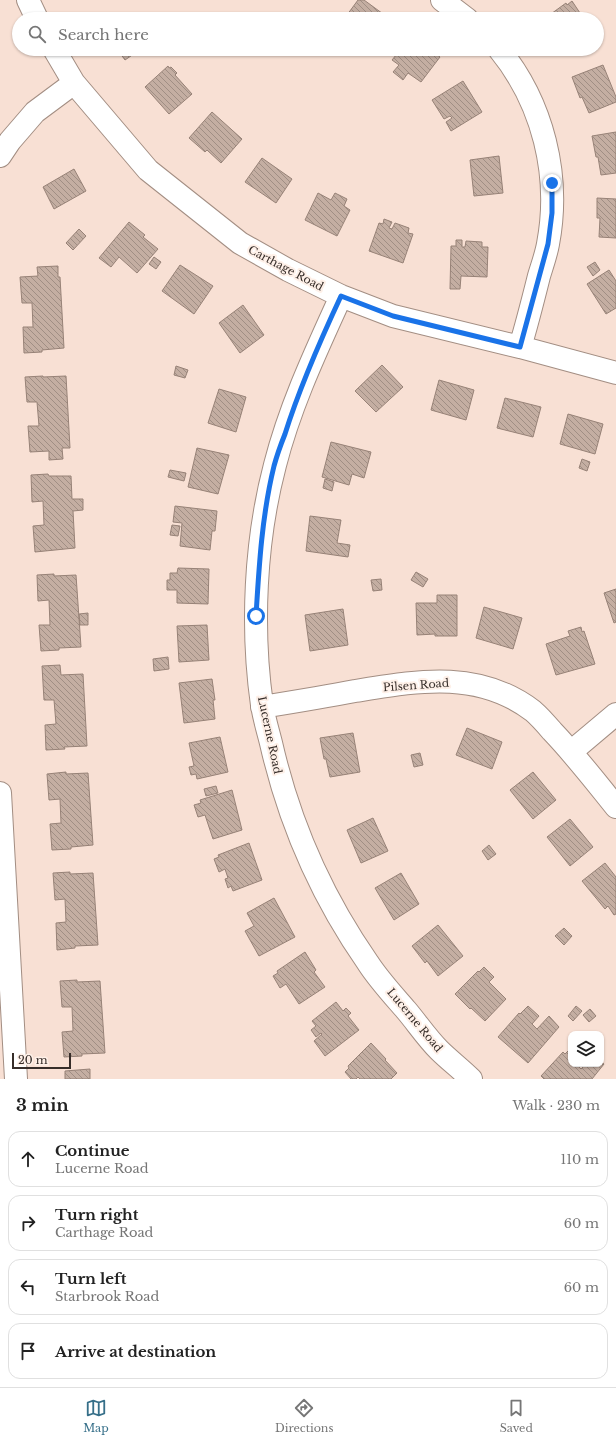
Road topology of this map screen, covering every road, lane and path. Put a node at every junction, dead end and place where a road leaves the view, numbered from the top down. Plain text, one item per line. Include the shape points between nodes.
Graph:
1 (28, 0) edge
2 (442, 0) edge
3 (34, 12) edge
4 (458, 12) edge
5 (58, 56) edge
6 (504, 56) edge
7 (74, 83) junction
8 (0, 156) edge
9 (341, 296) junction
10 (520, 347) junction
11 (616, 373) edge
12 (262, 707) junction
13 (616, 714) edge
14 (572, 751) junction
15 (0, 793) edge
16 (616, 807) edge
17 (2, 872) edge
18 (16, 1079) edge
19 (471, 1079) edge

1 - 3 street
2 - 4 street
5 - 7 street, Carthage Road
6 - 10 street via 517,74 537,115 548,151 552,183 548,244
7 - 8 street via 35,112
7 - 9 street, Carthage Road via 148,170 192,206 240,243
9 - 10 street, Carthage Road via 393,316
9 - 12 street, Lucerne Road via 290,417 275,465 265,516 256,616
10 - 11 street, Carthage Road
12 - 14 street, Pilsen Road via 403,683 445,681 470,684 492,689 534,712
12 - 19 street, Lucerne Road via 290,814 311,865 340,920 368,965 439,1050
13 - 14 street
14 - 16 street, Pilsen Road
15 - 17 street
17 - 18 street

